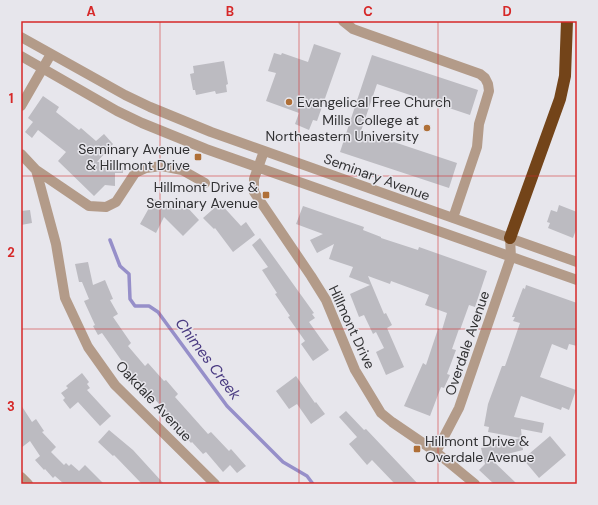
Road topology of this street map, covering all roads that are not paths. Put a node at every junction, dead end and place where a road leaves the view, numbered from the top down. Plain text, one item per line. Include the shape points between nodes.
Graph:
1 (343, 21) edge
2 (567, 21) edge
3 (21, 37) edge
4 (51, 54) junction
5 (21, 56) edge
6 (43, 69) junction
7 (21, 106) edge
8 (264, 151) junction
9 (21, 154) edge
10 (258, 168) junction
11 (36, 170) junction
12 (204, 183) dead end
13 (453, 218) junction
14 (510, 238) junction
15 (511, 257) junction
16 (577, 262) edge
17 (577, 280) edge
18 (436, 452) junction
19 (21, 477) edge
20 (28, 484) edge
21 (215, 484) edge
22 (475, 484) edge

1 - 13 street via 353,29 480,74 485,78 489,91 479,124 477,147
2 - 14 highway via 565,76 560,99
3 - 4 street, Seminary Avenue
4 - 6 street
4 - 8 street, Seminary Avenue via 150,107
5 - 6 street
6 - 7 street
6 - 10 street via 142,123
8 - 10 street, Hillmont Drive
8 - 13 street, Seminary Avenue
9 - 11 street
10 - 15 street
10 - 18 street, Hillmont Drive via 253,185 254,192 326,300 355,370 381,413
11 - 12 street via 89,206 106,207 116,202 135,173 146,168 162,166 182,170
11 - 21 street, Oakdale Avenue via 56,244 64,298 88,347 116,386
13 - 14 street, Seminary Avenue
14 - 15 street, Overdale Avenue
14 - 16 street, Seminary Avenue
15 - 17 street
15 - 18 street, Overdale Avenue via 460,408
18 - 22 street, Hillmont Drive
19 - 20 street

